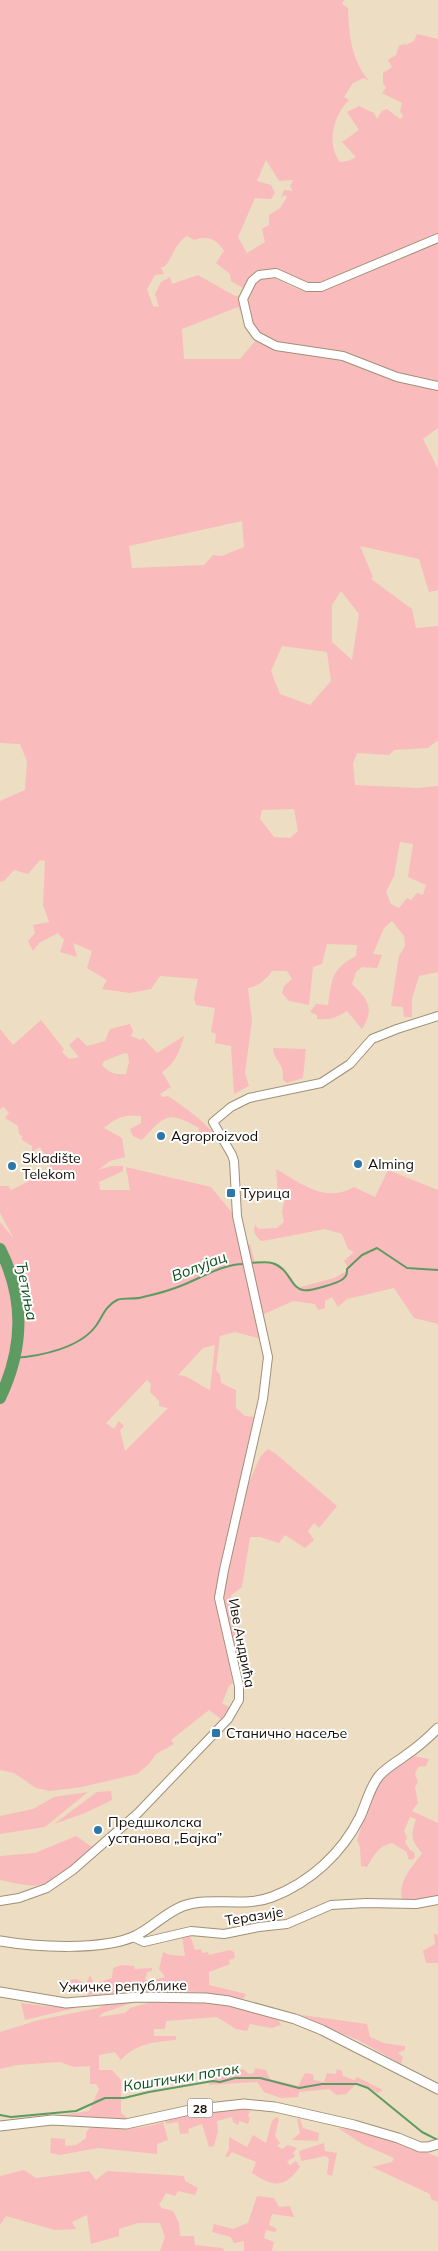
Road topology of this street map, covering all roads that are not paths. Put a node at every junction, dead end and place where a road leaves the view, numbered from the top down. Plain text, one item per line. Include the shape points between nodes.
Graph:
1 (438, 238) edge
2 (438, 386) edge
3 (438, 1016) edge
4 (438, 1728) edge
5 (438, 1900) edge
6 (0, 1901) edge
7 (133, 1937) junction
8 (0, 1941) edge
9 (0, 1992) edge
10 (438, 2089) edge
11 (0, 2126) edge
12 (437, 2144) edge

1 - 2 street via 321,287 307,287 276,273 264,274 252,281 243,299 249,325 257,336 276,346 343,356 397,377
3 - 6 street, Иве Андрића via 372,1040 350,1064 321,1083 249,1098 213,1122 232,1155 237,1216 268,1357 263,1399 219,1598 238,1677 239,1700 228,1719 138,1813 73,1870 47,1888
4 - 7 main road via 378,1777 345,1841 334,1856 310,1876 267,1898 184,1906
5 - 7 street, Теразије via 416,1904 331,1905 288,1924 224,1934 191,1931 144,1942
7 - 8 main road via 91,1945
9 - 10 main road, Ужичке републике via 66,2003 138,1997 229,2001 322,2030
11 - 12 main road, 28 via 52,2120 126,2124 190,2110 244,2104 275,2107 354,2125 420,2147

